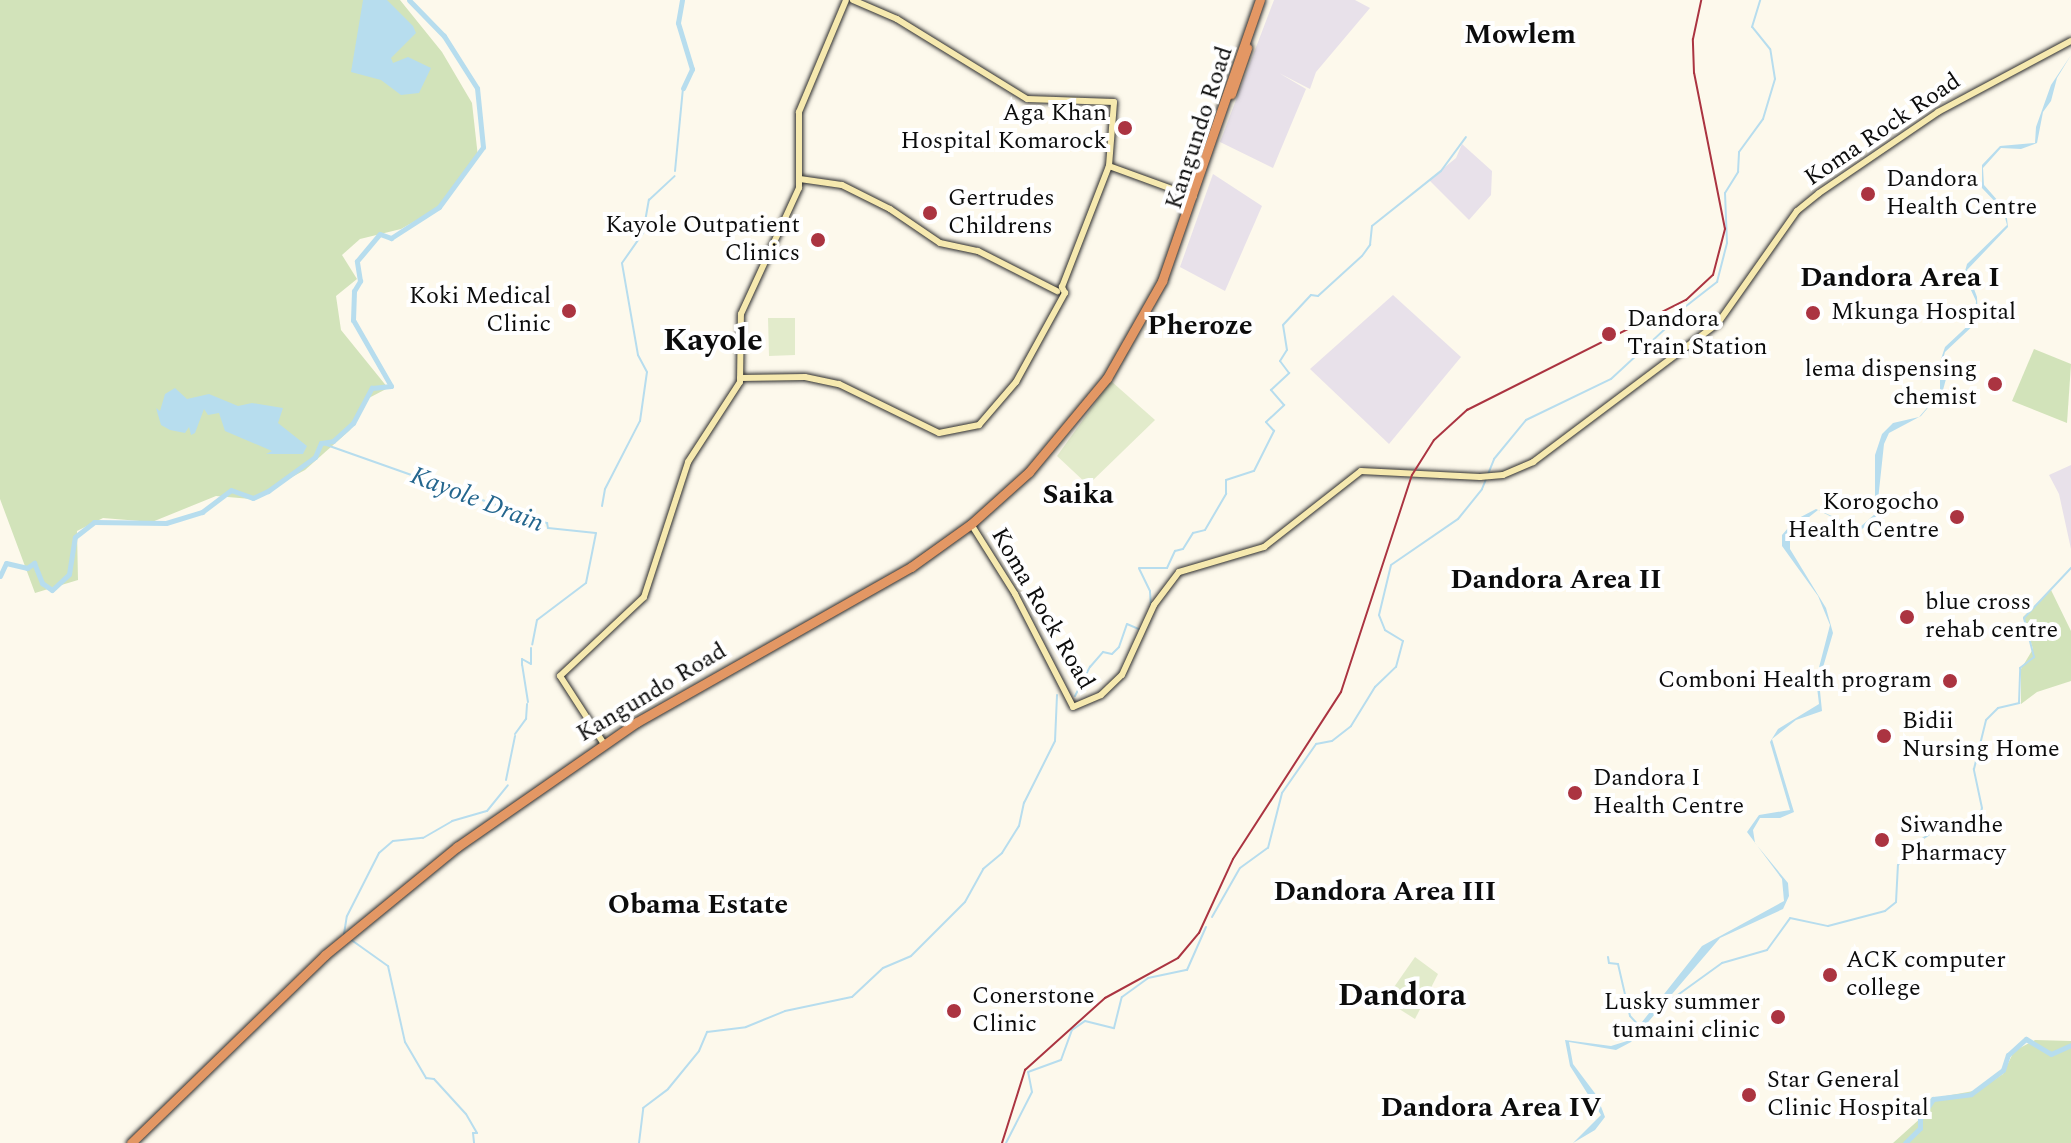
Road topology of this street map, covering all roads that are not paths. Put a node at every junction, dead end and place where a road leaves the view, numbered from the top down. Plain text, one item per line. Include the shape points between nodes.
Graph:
1 (846, 0) edge
2 (853, 0) edge
3 (1263, 0) edge
4 (2071, 41) edge
5 (1109, 166) junction
6 (800, 179) junction
7 (1194, 197) junction
8 (1168, 267) junction
9 (1060, 291) junction
10 (740, 378) junction
11 (971, 524) junction
12 (604, 744) junction
13 (131, 1143) edge

1 - 6 main road via 799,112
2 - 5 main road via 897,19 1027,99 1114,102
3 - 7 highway, Kangundo Road via 1231,73
3 - 8 highway, Kangundo Road via 1189,227
4 - 11 main road, Koma Rock Road via 1986,83 1847,171 1797,211 1713,328 1522,468 1485,476 1361,471 1264,547 1182,569 1151,610 1115,686 1073,707 1015,594
5 - 7 main road
5 - 9 main road
6 - 9 main road via 842,185 940,243 978,251
6 - 10 main road via 741,314
7 - 8 highway, Kangundo Road
8 - 11 highway, Kangundo Road via 1138,329 1093,397 1029,472
9 - 10 main road via 1020,376 986,421 939,433 839,384 799,377
10 - 12 main road via 688,462 644,597 560,676
11 - 12 highway, Kangundo Road via 900,574
12 - 13 highway, Kangundo Road via 483,827 373,914

